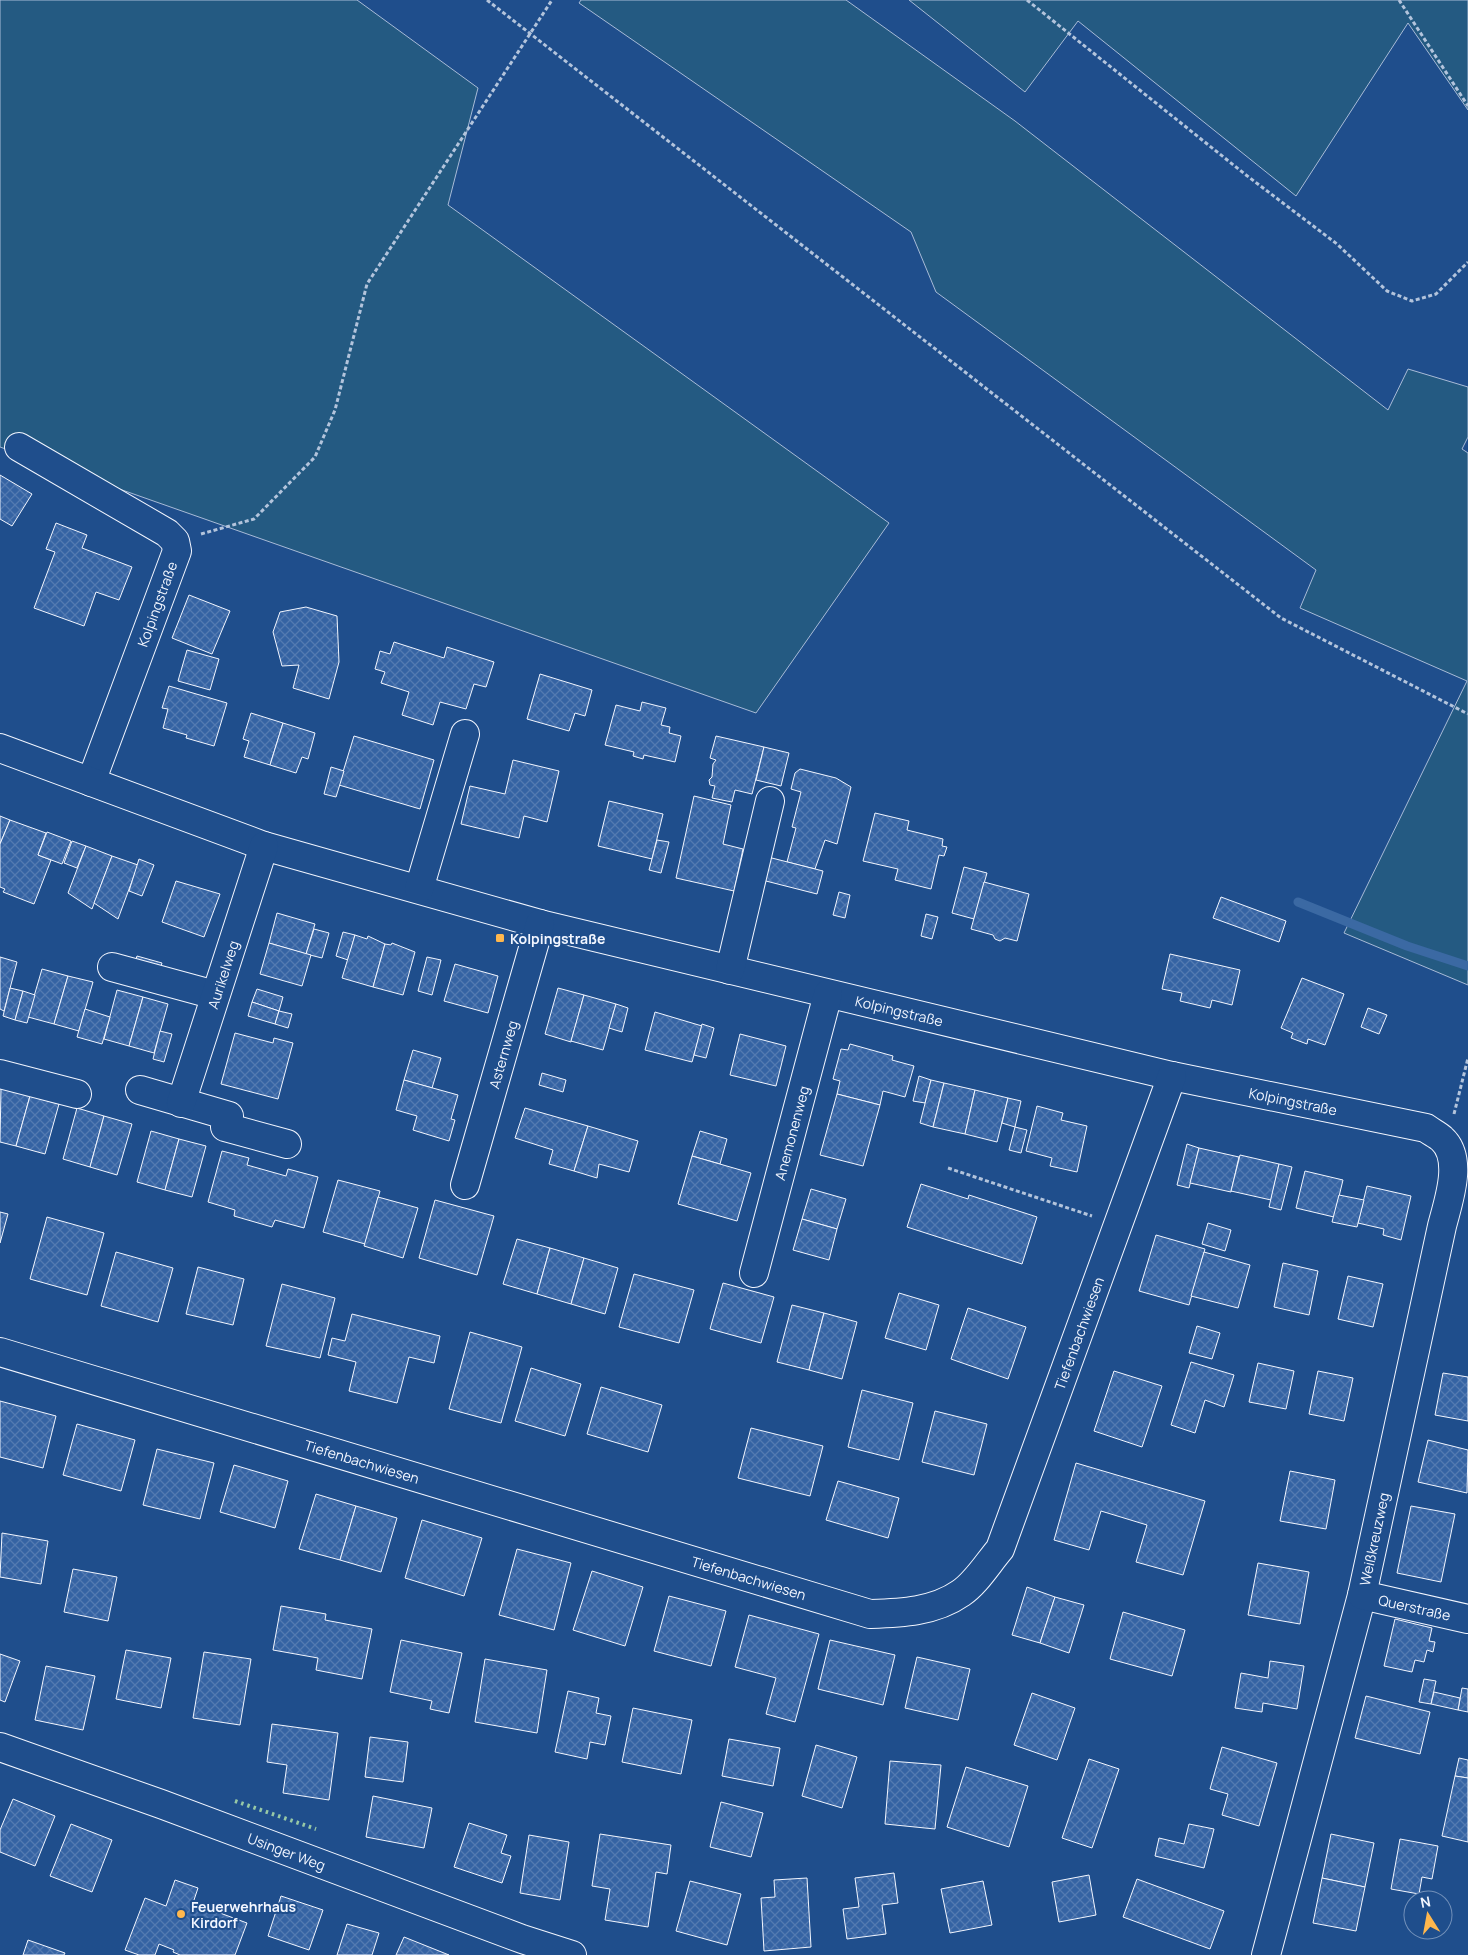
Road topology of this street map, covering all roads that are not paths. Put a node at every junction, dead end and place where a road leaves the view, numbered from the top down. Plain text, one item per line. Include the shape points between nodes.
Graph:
1 (19, 446) dead end
2 (465, 734) dead end
3 (0, 748) edge
4 (91, 782) junction
5 (770, 802) dead end
6 (264, 846) junction
7 (419, 889) junction
8 (540, 924) junction
9 (112, 967) dead end
10 (730, 970) junction
11 (828, 994) junction
12 (215, 995) junction
13 (0, 1074) edge
14 (1172, 1076) junction
15 (140, 1090) dead end
16 (77, 1094) dead end
17 (181, 1103) junction
18 (287, 1144) dead end
19 (1448, 1147) joint
20 (465, 1185) dead end
21 (754, 1273) dead end
22 (0, 1352) edge
23 (1362, 1595) junction
24 (1468, 1619) edge
25 (0, 1747) edge
26 (519, 1947) edge
27 (572, 1955) edge
28 (1266, 1955) edge

1 - 4 street, Kolpingstraße via 168,533 175,541 176,551
2 - 7 street
3 - 4 street, Kolpingstraße
4 - 6 street, Kolpingstraße
5 - 10 street
6 - 7 street, Kolpingstraße
6 - 12 street, Aurikelweg
7 - 8 street, Kolpingstraße
8 - 10 street, Kolpingstraße
8 - 20 street, Asternweg
9 - 12 street
10 - 11 street, Kolpingstraße
11 - 14 street, Kolpingstraße
11 - 21 street, Anemonenweg
12 - 17 street, Aurikelweg
13 - 16 street
14 - 19 street, Kolpingstraße via 1426,1128 1443,1139
14 - 22 street, Tiefenbachwiesen via 1000,1549 961,1593 931,1607 902,1613 870,1614
15 - 17 street
17 - 18 street via 229,1116 225,1127
19 - 23 street, Weißkreuzweg via 1453,1179
23 - 24 street, Querstraße
23 - 28 street, Weißkreuzweg
25 - 26 street, Usinger Weg via 161,1804
26 - 27 street, Usinger Weg

